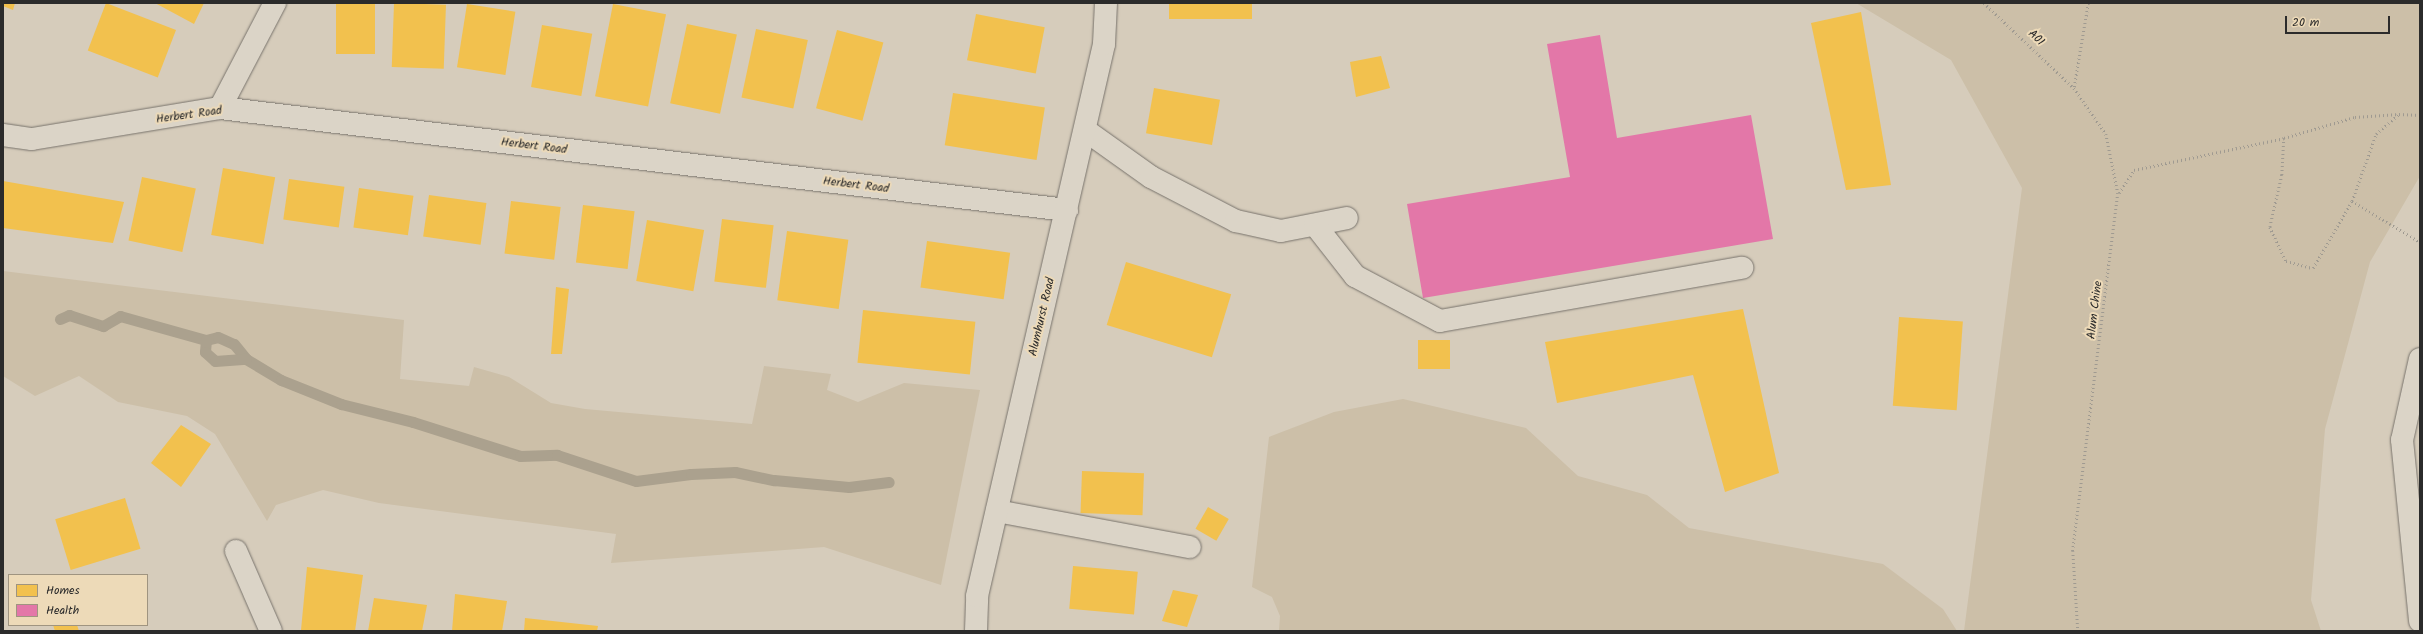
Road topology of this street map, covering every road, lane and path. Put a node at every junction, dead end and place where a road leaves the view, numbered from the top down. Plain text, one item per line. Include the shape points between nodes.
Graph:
1 (275, 3) edge
2 (1106, 3) edge
3 (1984, 3) edge
4 (2088, 3) edge
5 (2074, 88) junction
6 (220, 108) junction
7 (2399, 114) junction
8 (2420, 115) edge
9 (1085, 130) junction
10 (3, 135) edge
11 (2284, 138) junction
12 (2118, 193) junction
13 (2352, 201) junction
14 (1067, 210) junction
15 (1347, 218) dead end
16 (1315, 225) junction
17 (2420, 242) edge
18 (1742, 268) dead end
19 (2420, 360) edge
20 (997, 511) junction
21 (1190, 547) dead end
22 (236, 551) dead end
23 (2420, 621) edge
24 (271, 631) edge
25 (976, 631) edge
26 (2078, 631) edge

1 - 6 street
2 - 9 street, Alumhurst Road via 1104,44
3 - 5 path, A01
4 - 5 path
5 - 12 path, Alum Chine via 2106,134
6 - 10 street, Herbert Road via 32,139
6 - 14 street, Herbert Road
7 - 8 path
7 - 11 path via 2355,117
7 - 13 path via 2376,134
9 - 14 street, Alumhurst Road
9 - 16 street via 1151,176 1236,221 1281,232
11 - 12 path via 2134,170
11 - 13 path via 2282,175 2270,227 2286,261 2313,268
12 - 26 path, Alum Chine via 2073,551
13 - 17 path
14 - 20 street, Alumhurst Road
15 - 16 street
16 - 18 street via 1355,276 1440,321
19 - 23 street via 2402,440
20 - 21 street
20 - 25 street, Alumhurst Road via 977,596
22 - 24 street

